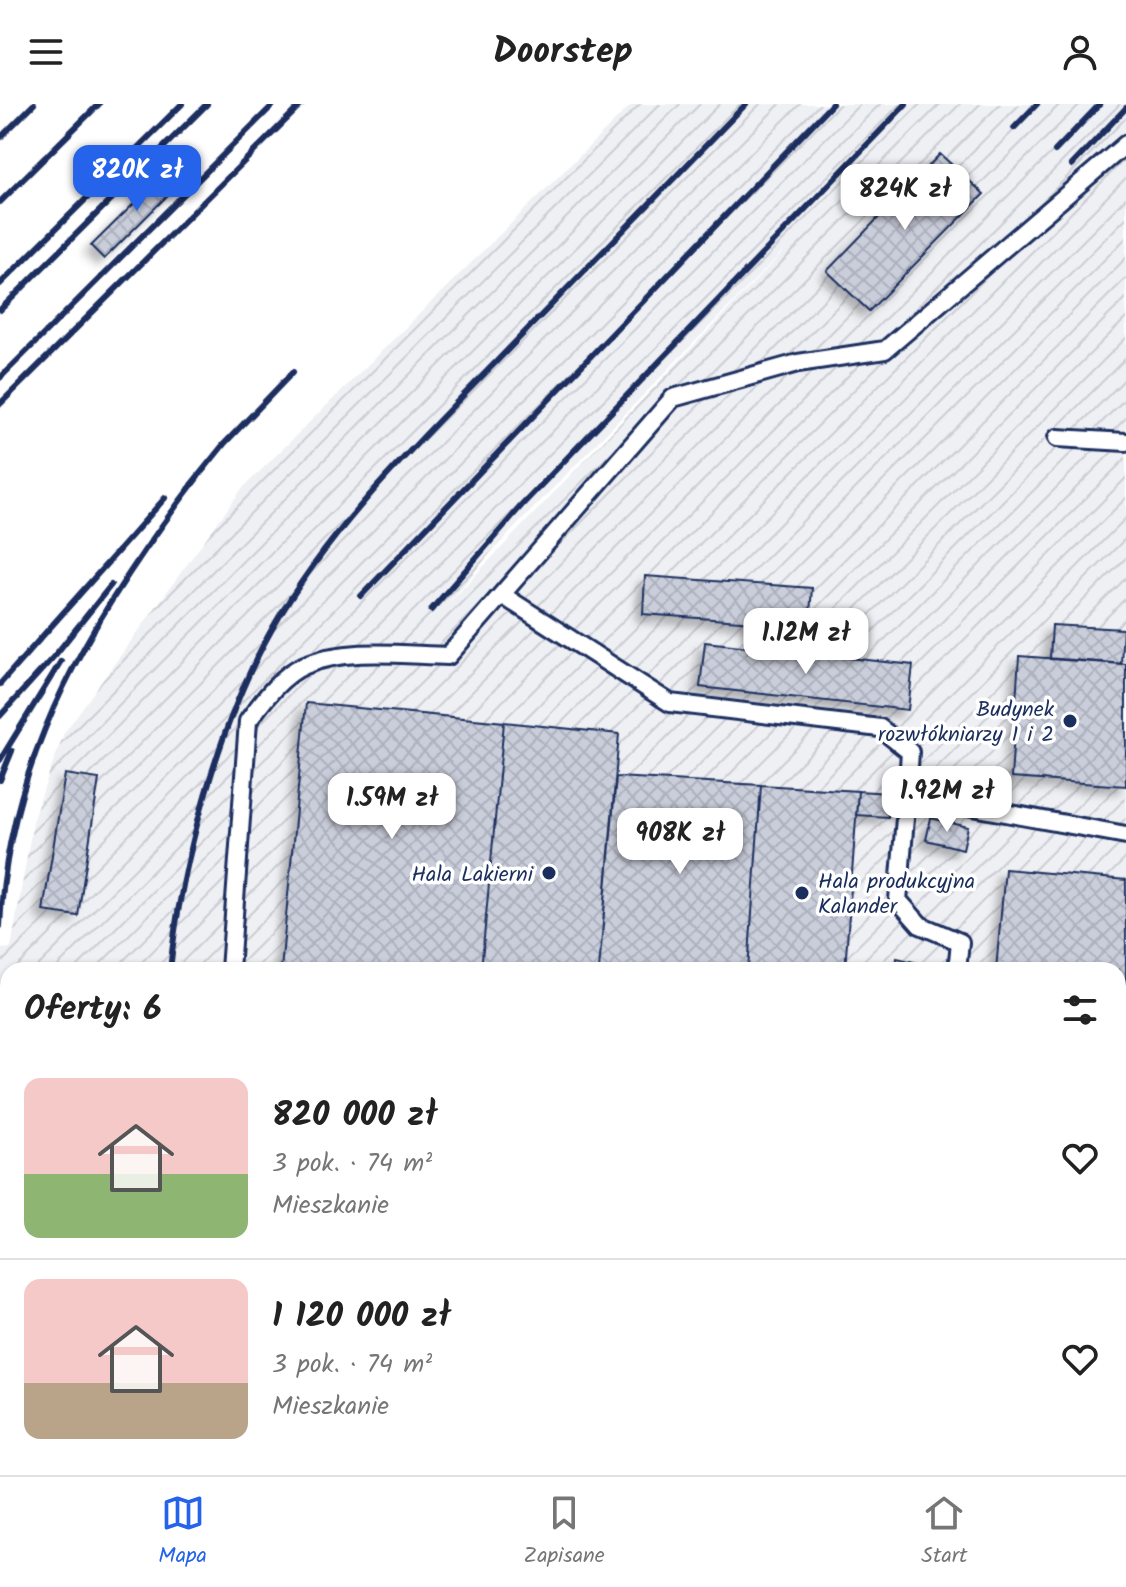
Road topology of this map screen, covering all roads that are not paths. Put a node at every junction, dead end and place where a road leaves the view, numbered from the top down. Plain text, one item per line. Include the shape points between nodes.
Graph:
1 (1126, 144) edge
2 (1057, 438) dead end
3 (1126, 442) edge
4 (502, 595) junction
5 (907, 795) junction
6 (1126, 835) edge
7 (231, 962) edge
8 (958, 962) edge

1 - 4 lane via 885,350 798,363 673,398
2 - 3 lane
4 - 5 lane via 670,703 880,728 910,752
4 - 7 lane via 448,656 344,656 304,665 272,689 248,721
5 - 6 lane
5 - 8 lane via 898,900 920,925 960,942

